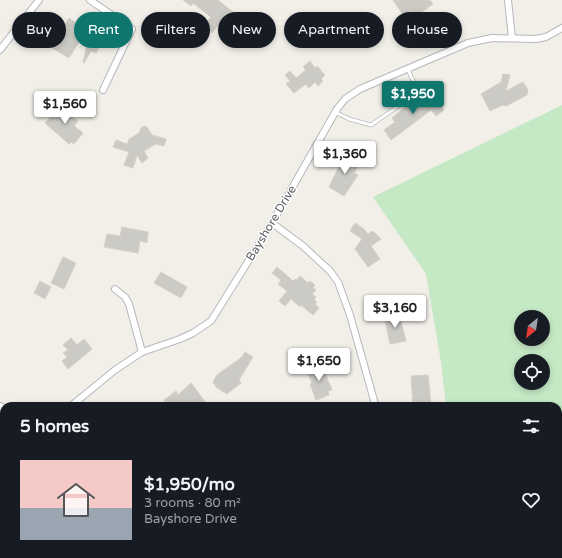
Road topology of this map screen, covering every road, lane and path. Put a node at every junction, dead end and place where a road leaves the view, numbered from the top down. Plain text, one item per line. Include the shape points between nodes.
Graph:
1 (39, 0) edge
2 (90, 0) edge
3 (508, 0) edge
4 (562, 28) edge
5 (512, 38) junction
6 (0, 50) edge
7 (408, 68) junction
8 (103, 90) dead end
9 (335, 112) junction
10 (272, 223) junction
11 (115, 289) dead end
12 (142, 352) junction
13 (75, 402) edge
14 (374, 402) edge

1 - 6 street
2 - 8 street via 132,30
3 - 5 street
4 - 5 street, Bayshore Drive via 546,37 536,39
5 - 7 street, Bayshore Drive via 468,42
7 - 9 street, Bayshore Drive via 360,89 345,99
7 - 9 lane via 418,86 416,94 371,125
9 - 10 street, Bayshore Drive
10 - 12 street, Bayshore Drive via 211,321 180,339
10 - 14 street via 303,246 338,282
11 - 12 street via 129,304
12 - 13 street, Bayshore Drive

